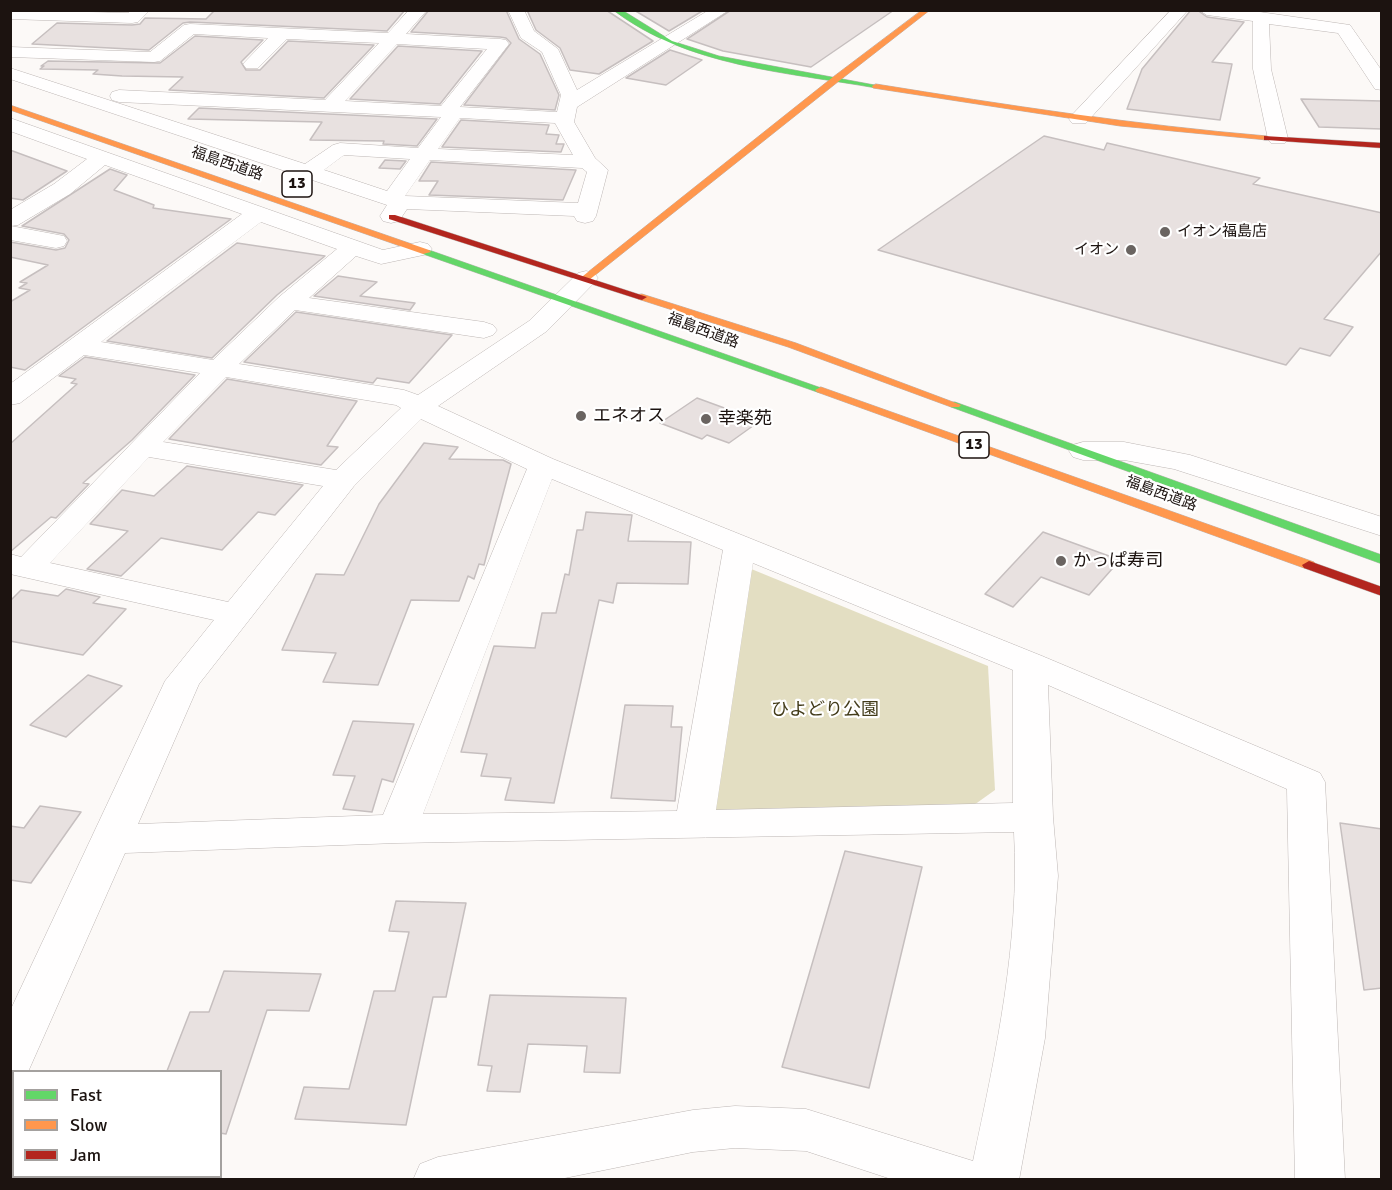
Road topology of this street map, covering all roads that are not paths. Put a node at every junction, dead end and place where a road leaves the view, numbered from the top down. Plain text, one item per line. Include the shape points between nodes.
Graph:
1 (142, 10) edge
2 (419, 10) edge
3 (516, 10) edge
4 (616, 10) edge
5 (721, 10) edge
6 (927, 10) edge
7 (1180, 10) edge
8 (1207, 10) edge
9 (10, 14) edge
10 (253, 17) dead end
11 (1261, 19) junction
12 (237, 31) junction
13 (283, 33) junction
14 (392, 39) junction
15 (536, 41) junction
16 (670, 42) junction
17 (500, 44) junction
18 (10, 52) edge
19 (33, 53) junction
20 (252, 64) dead end
21 (10, 71) edge
22 (836, 79) junction
23 (1382, 84) edge
24 (10, 86) edge
25 (95, 100) junction
26 (193, 100) junction
27 (330, 106) junction
28 (10, 107) edge
29 (567, 110) junction
30 (446, 112) junction
31 (1079, 119) junction
32 (10, 124) edge
33 (170, 125) junction
34 (1278, 140) junction
35 (1382, 146) edge
36 (188, 147) dead end
37 (424, 154) junction
38 (102, 157) junction
39 (587, 162) junction
40 (309, 171) junction
41 (389, 207) junction
42 (259, 214) junction
43 (10, 220) edge
44 (10, 233) edge
45 (56, 241) dead end
46 (353, 247) junction
47 (420, 249) junction
48 (576, 289) junction
49 (288, 302) junction
50 (484, 330) dead end
51 (79, 346) junction
52 (219, 368) junction
53 (10, 397) edge
54 (418, 407) junction
55 (143, 447) junction
56 (1083, 451) junction
57 (543, 465) junction
58 (343, 480) junction
59 (1382, 527) edge
60 (740, 546) junction
61 (1382, 560) edge
62 (20, 566) edge
63 (1382, 592) edge
64 (238, 615) junction
65 (1030, 664) junction
66 (1033, 817) junction
67 (694, 825) junction
68 (397, 829) junction
69 (113, 839) junction
70 (10, 1061) edge
71 (438, 1179) edge
72 (965, 1179) edge
73 (994, 1179) edge
74 (1320, 1179) edge

1 - 9 street via 132,18
2 - 14 street
3 - 15 street via 527,34
4 - 16 main road
5 - 16 street
6 - 22 main road
7 - 31 street
8 - 11 street
10 - 12 street
11 - 23 street via 1344,29
11 - 34 street via 1262,69
12 - 13 street
12 - 19 street via 190,29 154,57
13 - 14 street
13 - 20 street
14 - 17 street
14 - 27 street
15 - 17 street
15 - 29 street via 549,49 570,95
16 - 22 main road via 718,58
16 - 29 street
17 - 30 street
18 - 19 street
19 - 21 street
21 - 25 street
22 - 31 main road
22 - 48 main road
24 - 36 main road, 福島西道路
25 - 26 street via 113,96
25 - 33 street
26 - 27 street
26 - 33 street
27 - 30 street
28 - 47 main road, 福島西道路 / 13
29 - 30 street
29 - 39 street via 564,122
30 - 37 street via 451,117
31 - 34 main road
32 - 38 street
33 - 40 street
34 - 35 main road
37 - 39 street
37 - 40 street via 340,149
37 - 41 street
38 - 42 street
38 - 43 street via 62,189
39 - 41 street via 598,170 586,213
40 - 41 street
41 - 48 main road, 福島西道路 / 13
42 - 46 street
42 - 51 street
44 - 45 street
46 - 47 street via 381,257
46 - 49 street
47 - 48 main road, 福島西道路 / 13
48 - 54 street via 538,326
48 - 56 main road, 福島西道路 / 13 via 792,345
48 - 63 main road, 福島西道路 / 13
49 - 50 street
49 - 52 street
51 - 52 street
51 - 53 street
52 - 54 street via 404,398
52 - 55 street
54 - 57 street
54 - 58 street
55 - 58 street
55 - 62 street
56 - 59 street via 1124,451 1180,461
56 - 61 main road, 福島西道路 / 13
57 - 60 street
57 - 68 street
58 - 64 street
60 - 65 street
60 - 67 street
62 - 64 street
64 - 69 street via 183,681
65 - 66 street
65 - 74 street via 1306,782
66 - 67 street
66 - 73 street via 1037,876 1022,1038
67 - 68 street
68 - 69 street
69 - 70 street
71 - 72 street via 693,1131 735,1127 806,1130

